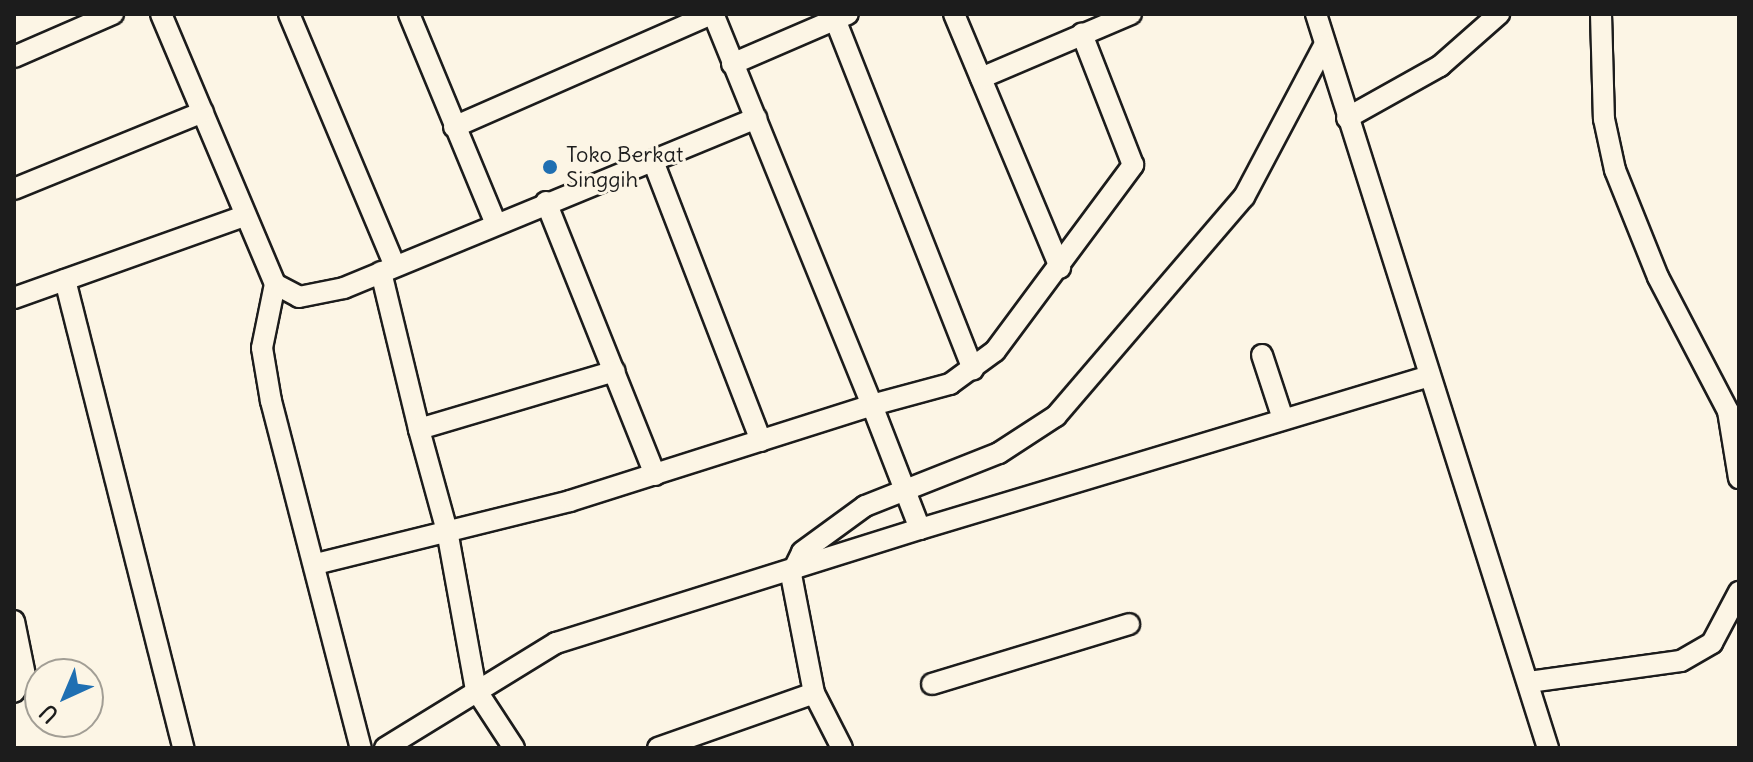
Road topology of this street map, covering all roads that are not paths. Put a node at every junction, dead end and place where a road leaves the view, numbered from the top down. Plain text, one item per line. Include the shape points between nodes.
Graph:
1 (113, 14) edge
2 (161, 14) edge
3 (289, 14) edge
4 (712, 14) edge
5 (954, 14) edge
6 (1131, 14) edge
7 (1316, 14) edge
8 (1499, 14) edge
9 (1601, 14) edge
10 (413, 15) edge
11 (838, 16) edge
12 (1082, 34) junction
13 (1324, 46) junction
14 (14, 57) edge
15 (732, 64) junction
16 (981, 78) junction
17 (203, 112) junction
18 (756, 118) junction
19 (1347, 118) junction
20 (454, 127) junction
21 (653, 161) junction
22 (14, 189) edge
23 (546, 202) junction
24 (241, 217) junction
25 (495, 222) junction
26 (388, 268) junction
27 (1060, 268) junction
28 (65, 280) junction
29 (275, 284) junction
30 (14, 298) edge
31 (1262, 355) dead end
32 (973, 369) junction
33 (615, 371) junction
34 (1426, 377) junction
35 (872, 405) junction
36 (1283, 419) junction
37 (419, 429) junction
38 (761, 441) junction
39 (655, 475) junction
40 (1739, 478) edge
41 (905, 489) junction
42 (920, 529) junction
43 (447, 531) junction
44 (316, 564) junction
45 (791, 575) junction
46 (1739, 592) edge
47 (14, 621) edge
48 (1129, 624) dead end
49 (1529, 682) junction
50 (932, 684) dead end
51 (476, 690) junction
52 (14, 692) edge
53 (814, 693) junction
54 (183, 748) edge
55 (361, 748) edge
56 (385, 748) edge
57 (514, 748) edge
58 (658, 748) edge
59 (842, 748) edge
60 (1548, 748) edge

1 - 14 street
2 - 17 street
3 - 26 street
4 - 15 street
4 - 20 street
5 - 16 street
6 - 12 street
7 - 13 street
8 - 19 street via 1440,66
9 - 40 street via 1604,119 1615,170 1658,277 1728,411
10 - 20 street
11 - 15 street
11 - 32 street
12 - 16 street
12 - 27 street via 1133,165
13 - 19 street
13 - 41 street via 1244,197 1056,416 999,453
15 - 18 street
16 - 27 street
17 - 22 street
17 - 24 street
18 - 21 street
18 - 35 street
19 - 34 street
20 - 25 street
21 - 23 street
21 - 38 street
23 - 25 street
23 - 33 street
24 - 28 street
24 - 29 street
25 - 26 street
26 - 29 street via 318,296 299,297
26 - 37 street
27 - 32 street via 1024,319
28 - 30 street
28 - 54 street
29 - 44 street via 262,348
31 - 36 street
32 - 35 street via 950,384
33 - 37 street
33 - 39 street
34 - 36 street
34 - 49 street
35 - 38 street
35 - 41 street
36 - 42 street
37 - 43 street
38 - 39 street
39 - 43 street
41 - 42 street
41 - 45 street via 819,536
42 - 45 street
43 - 44 street
43 - 51 street
44 - 55 street
45 - 51 street via 602,624
45 - 53 street
46 - 49 street via 1712,643 1681,661
47 - 52 street via 25,675
48 - 50 street
49 - 60 street
51 - 56 street
51 - 57 street
53 - 58 street
53 - 59 street

